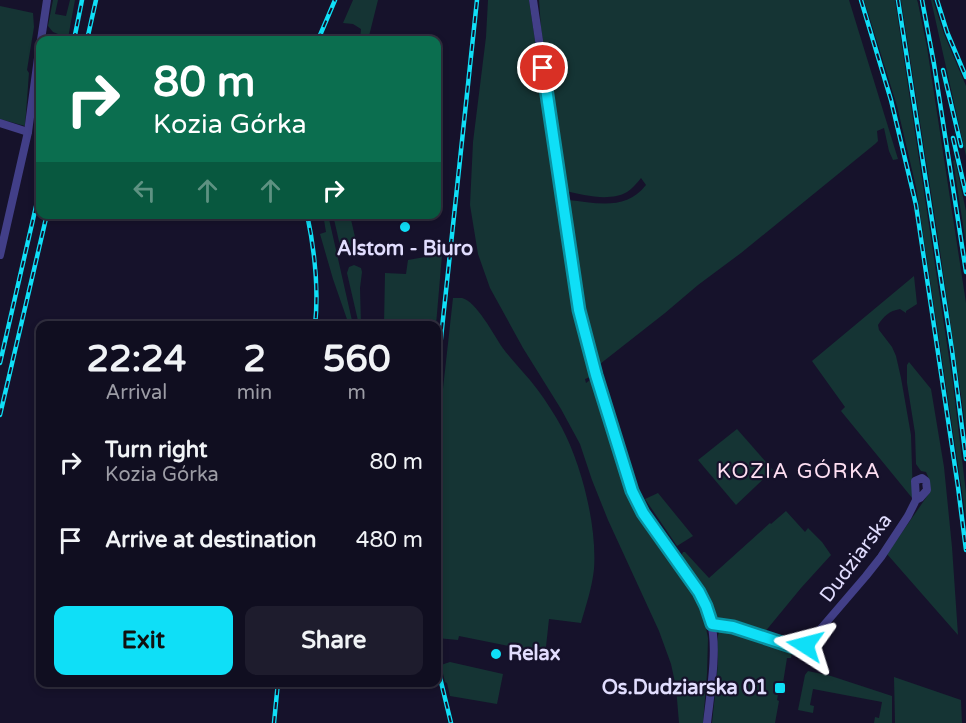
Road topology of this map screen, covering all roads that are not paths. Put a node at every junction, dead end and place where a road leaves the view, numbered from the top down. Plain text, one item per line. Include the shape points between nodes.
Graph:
1 (47, 0) edge
2 (532, 0) edge
3 (42, 36) edge
4 (36, 77) edge
5 (0, 123) edge
6 (28, 132) junction
7 (4, 216) edge
8 (0, 255) edge
9 (916, 500) dead end
10 (712, 624) junction
11 (707, 723) edge

1 - 3 street
2 - 10 street via 579,310 596,375 632,491 699,592
4 - 6 street
5 - 6 street
6 - 7 street
7 - 8 street
9 - 10 street, Dudziarska via 881,557 804,646 797,648
10 - 11 street

